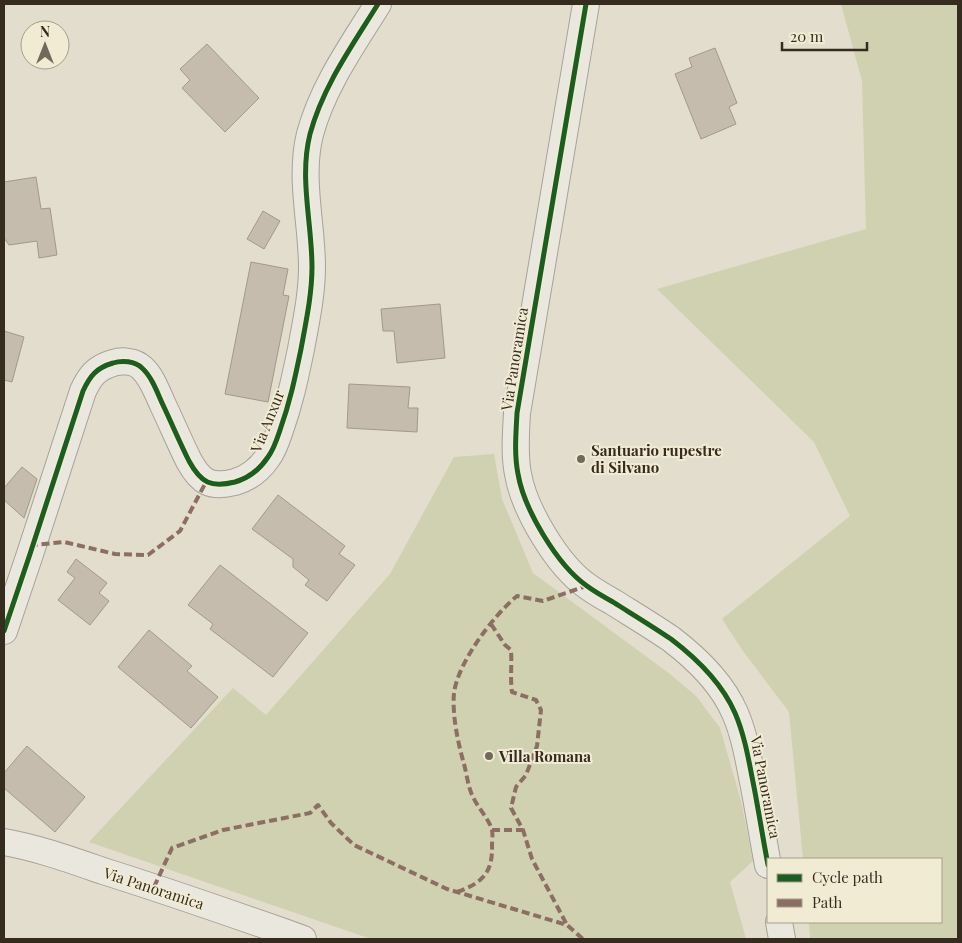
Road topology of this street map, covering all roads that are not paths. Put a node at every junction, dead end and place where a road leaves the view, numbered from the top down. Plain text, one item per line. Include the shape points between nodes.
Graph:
1 (378, 4) edge
2 (586, 4) edge
3 (4, 631) edge
4 (4, 842) edge
5 (767, 860) edge
6 (778, 923) edge
7 (303, 939) edge
8 (782, 939) edge

1 - 3 street, Via Anxur via 330,83 310,136 306,188 312,247 309,304 291,396 269,457 242,480 222,484 206,482 194,470 154,384 142,368 131,362 101,367 94,372 83,391
2 - 5 street, Via Panoramica via 518,413 518,475 538,526 569,570 586,586 684,648 706,670 727,699 740,727 748,757
4 - 7 street, Via Panoramica via 144,884
6 - 8 street

